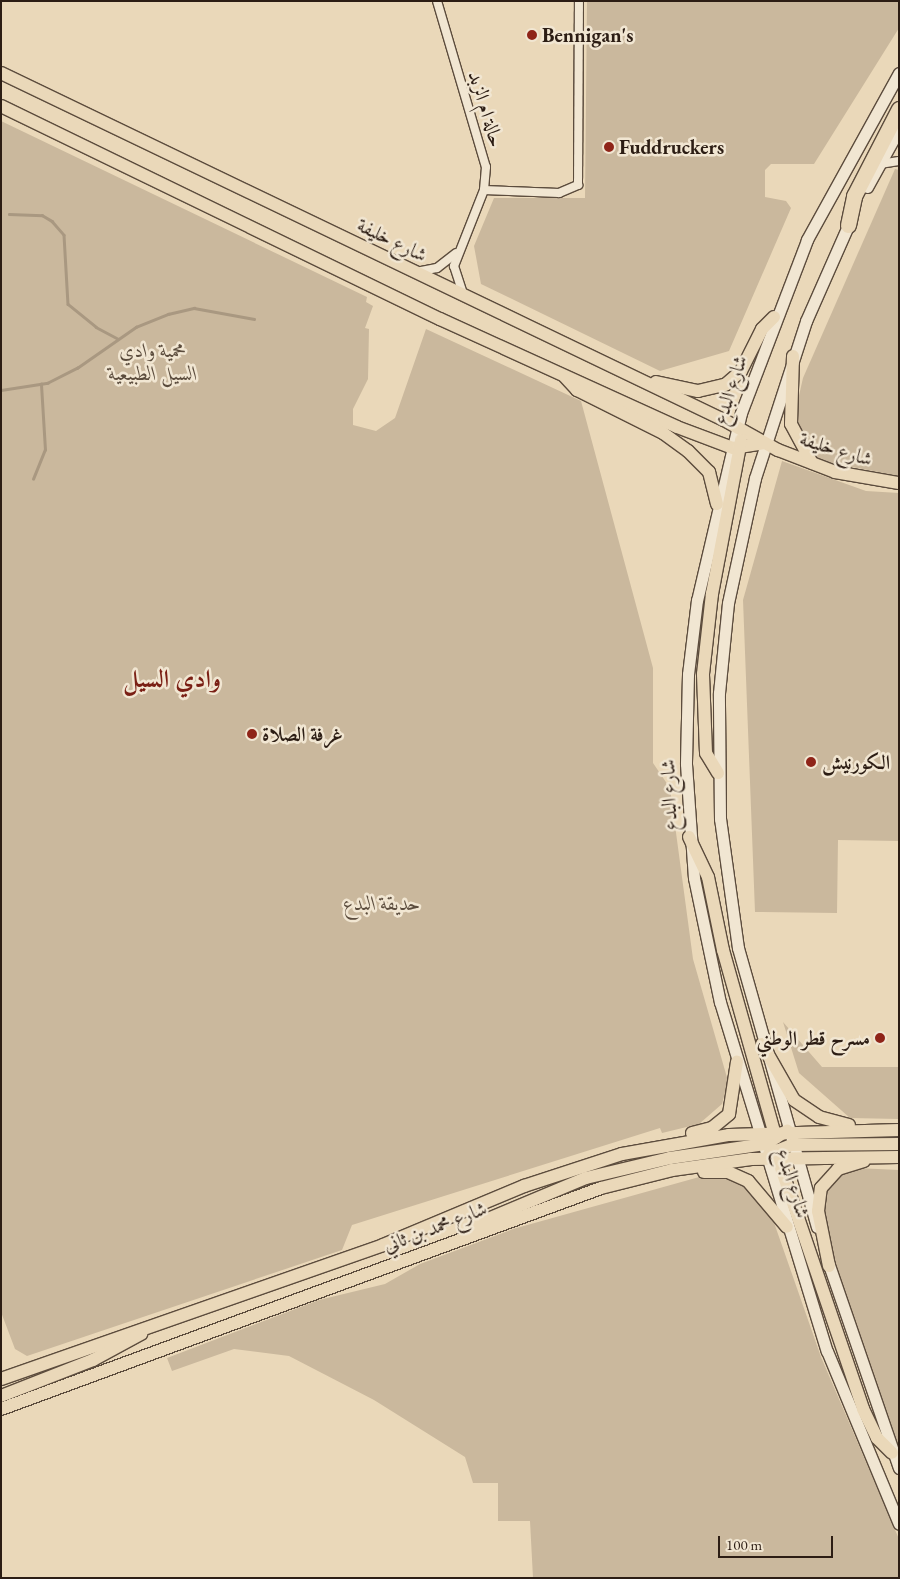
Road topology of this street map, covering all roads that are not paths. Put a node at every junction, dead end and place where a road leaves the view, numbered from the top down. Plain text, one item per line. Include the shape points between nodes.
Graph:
1 (437, 1) edge
2 (579, 1) edge
3 (899, 72) edge
4 (1, 73) edge
5 (1, 106) edge
6 (899, 109) edge
7 (899, 129) edge
8 (899, 162) edge
9 (880, 164) junction
10 (484, 190) junction
11 (848, 225) junction
12 (456, 254) junction
13 (414, 272) junction
14 (463, 296) junction
15 (774, 317) junction
16 (793, 356) junction
17 (560, 371) junction
18 (641, 380) junction
19 (738, 427) junction
20 (765, 443) junction
21 (736, 448) junction
22 (812, 463) junction
23 (899, 483) edge
24 (717, 504) junction
25 (718, 773) junction
26 (690, 837) junction
27 (762, 1044) junction
28 (737, 1062) junction
29 (874, 1129) junction
30 (899, 1130) edge
31 (899, 1144) edge
32 (662, 1145) junction
33 (776, 1145) junction
34 (876, 1157) junction
35 (899, 1157) edge
36 (672, 1170) junction
37 (787, 1227) junction
38 (451, 1240) junction
39 (829, 1266) junction
40 (160, 1322) junction
41 (1, 1379) edge
42 (1, 1396) edge
43 (1, 1410) edge
44 (892, 1453) junction
45 (899, 1468) edge
46 (899, 1524) edge

1 - 10 street, حالة ام الزبد via 484,152
2 - 10 street via 578,184 559,193
3 - 15 main road, شارع البدع via 822,210
4 - 13 main road, شارع خليفة
5 - 17 main road via 440,319
6 - 11 highway via 858,188
7 - 9 main road, شارع البدع
8 - 9 street
9 - 11 main road, شارع البدع
10 - 12 street, حالة ام الزبد
11 - 16 main road, شارع البدع
12 - 13 street via 437,268
12 - 14 street, حالة ام الزبد via 454,275
13 - 14 main road, شارع خليفة
14 - 18 main road, شارع خليفة
15 - 18 main road via 762,329 741,372 719,388 698,391
15 - 19 main road, شارع البدع
16 - 20 main road, شارع البدع
16 - 22 main road via 791,424
17 - 21 main road
17 - 24 main road via 577,390 663,433 688,451 709,472
18 - 19 main road, شارع خليفة
19 - 20 main road, شارع خليفة
19 - 21 main road
20 - 21 main road
20 - 22 main road, شارع خليفة
20 - 25 main road, شارع البدع via 725,624
21 - 24 main road, شارع البدع
21 - 25 main road via 712,594 703,674 706,753
22 - 23 main road, شارع خليفة
24 - 26 main road, شارع البدع via 688,674
25 - 27 main road, شارع البدع via 729,897
26 - 28 main road, شارع البدع via 706,944
26 - 33 main road via 708,877 723,950
27 - 29 main road via 787,1090 806,1111
27 - 33 main road, شارع البدع
28 - 32 main road via 729,1114 712,1128 679,1135
28 - 33 main road, شارع البدع
29 - 30 main road, شارع محمد بن ثاني
29 - 33 main road, شارع محمد بن ثاني
31 - 33 main road
32 - 33 main road, شارع محمد بن ثاني
32 - 40 main road, شارع محمد بن ثاني via 524,1186 383,1245
33 - 34 main road, شارع محمد بن ثاني
33 - 36 main road, شارع محمد بن ثاني
33 - 37 main road, شارع البدع
33 - 38 main road via 670,1158 586,1178 516,1204
33 - 39 main road, شارع البدع
33 - 44 main road via 864,1409 877,1438
34 - 35 main road, شارع محمد بن ثاني
34 - 39 main road via 838,1169 821,1188 818,1211
36 - 37 main road via 740,1176 758,1189
36 - 38 main road, شارع محمد بن ثاني via 601,1188
37 - 46 main road, شارع البدع via 827,1351
38 - 43 main road, شارع محمد بن ثاني
39 - 44 main road, شارع البدع
40 - 41 main road, شارع محمد بن ثاني
40 - 42 main road via 93,1360
44 - 45 main road, شارع البدع

